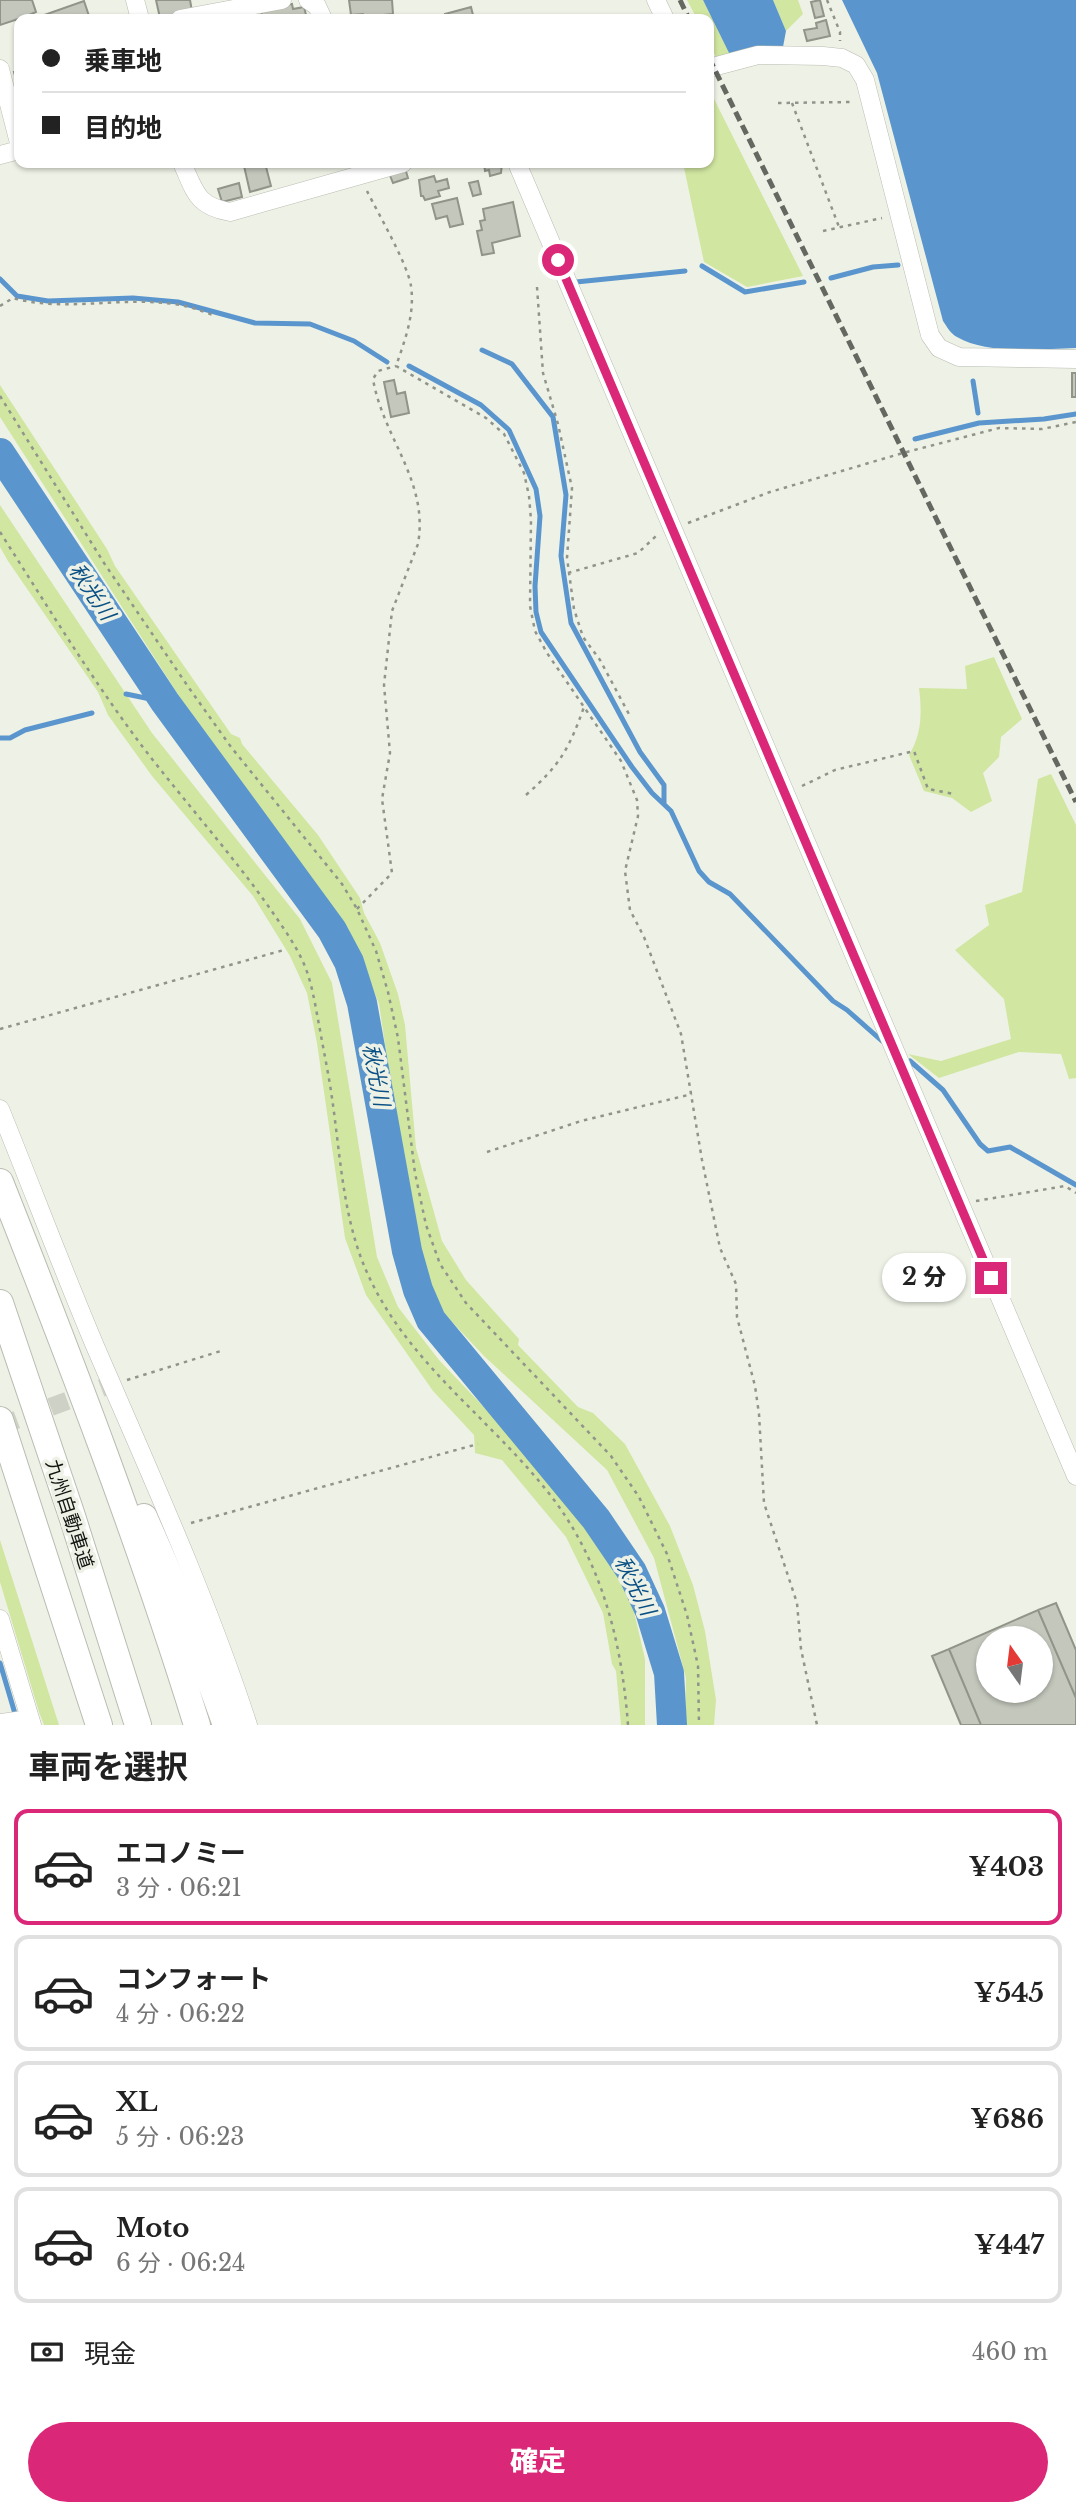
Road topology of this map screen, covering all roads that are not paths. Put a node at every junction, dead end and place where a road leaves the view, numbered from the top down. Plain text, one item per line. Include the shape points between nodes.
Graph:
1 (282, 0) edge
2 (308, 0) edge
3 (207, 14) edge
4 (321, 14) edge
5 (714, 67) edge
6 (0, 69) edge
7 (14, 124) edge
8 (183, 168) edge
9 (519, 168) edge
10 (356, 169) edge
11 (1076, 359) edge
12 (0, 1109) edge
13 (0, 1182) edge
14 (31, 1259) junction
15 (0, 1303) edge
16 (0, 1420) edge
17 (0, 1453) edge
18 (1076, 1476) edge
19 (72, 1516) junction
20 (0, 1619) edge
21 (31, 1722) edge
22 (4, 1723) edge
23 (83, 1725) edge
24 (99, 1725) edge
25 (138, 1725) edge
26 (153, 1725) edge
27 (197, 1725) edge
28 (226, 1725) edge
29 (248, 1725) edge

1 - 3 street
2 - 4 street
5 - 11 street via 758,55 842,58 856,65 865,80 930,335 939,348 959,358
6 - 7 street
8 - 10 street via 197,196 213,209 230,212
9 - 18 street
12 - 29 street via 108,1386 173,1528
13 - 14 highway
14 - 27 highway via 124,1507
14 - 28 highway via 184,1608
15 - 19 highway, 九州自動車道
16 - 24 highway, 九州自動車道
17 - 23 highway
19 - 25 highway, 九州自動車道
19 - 26 highway
20 - 21 street
21 - 22 street

